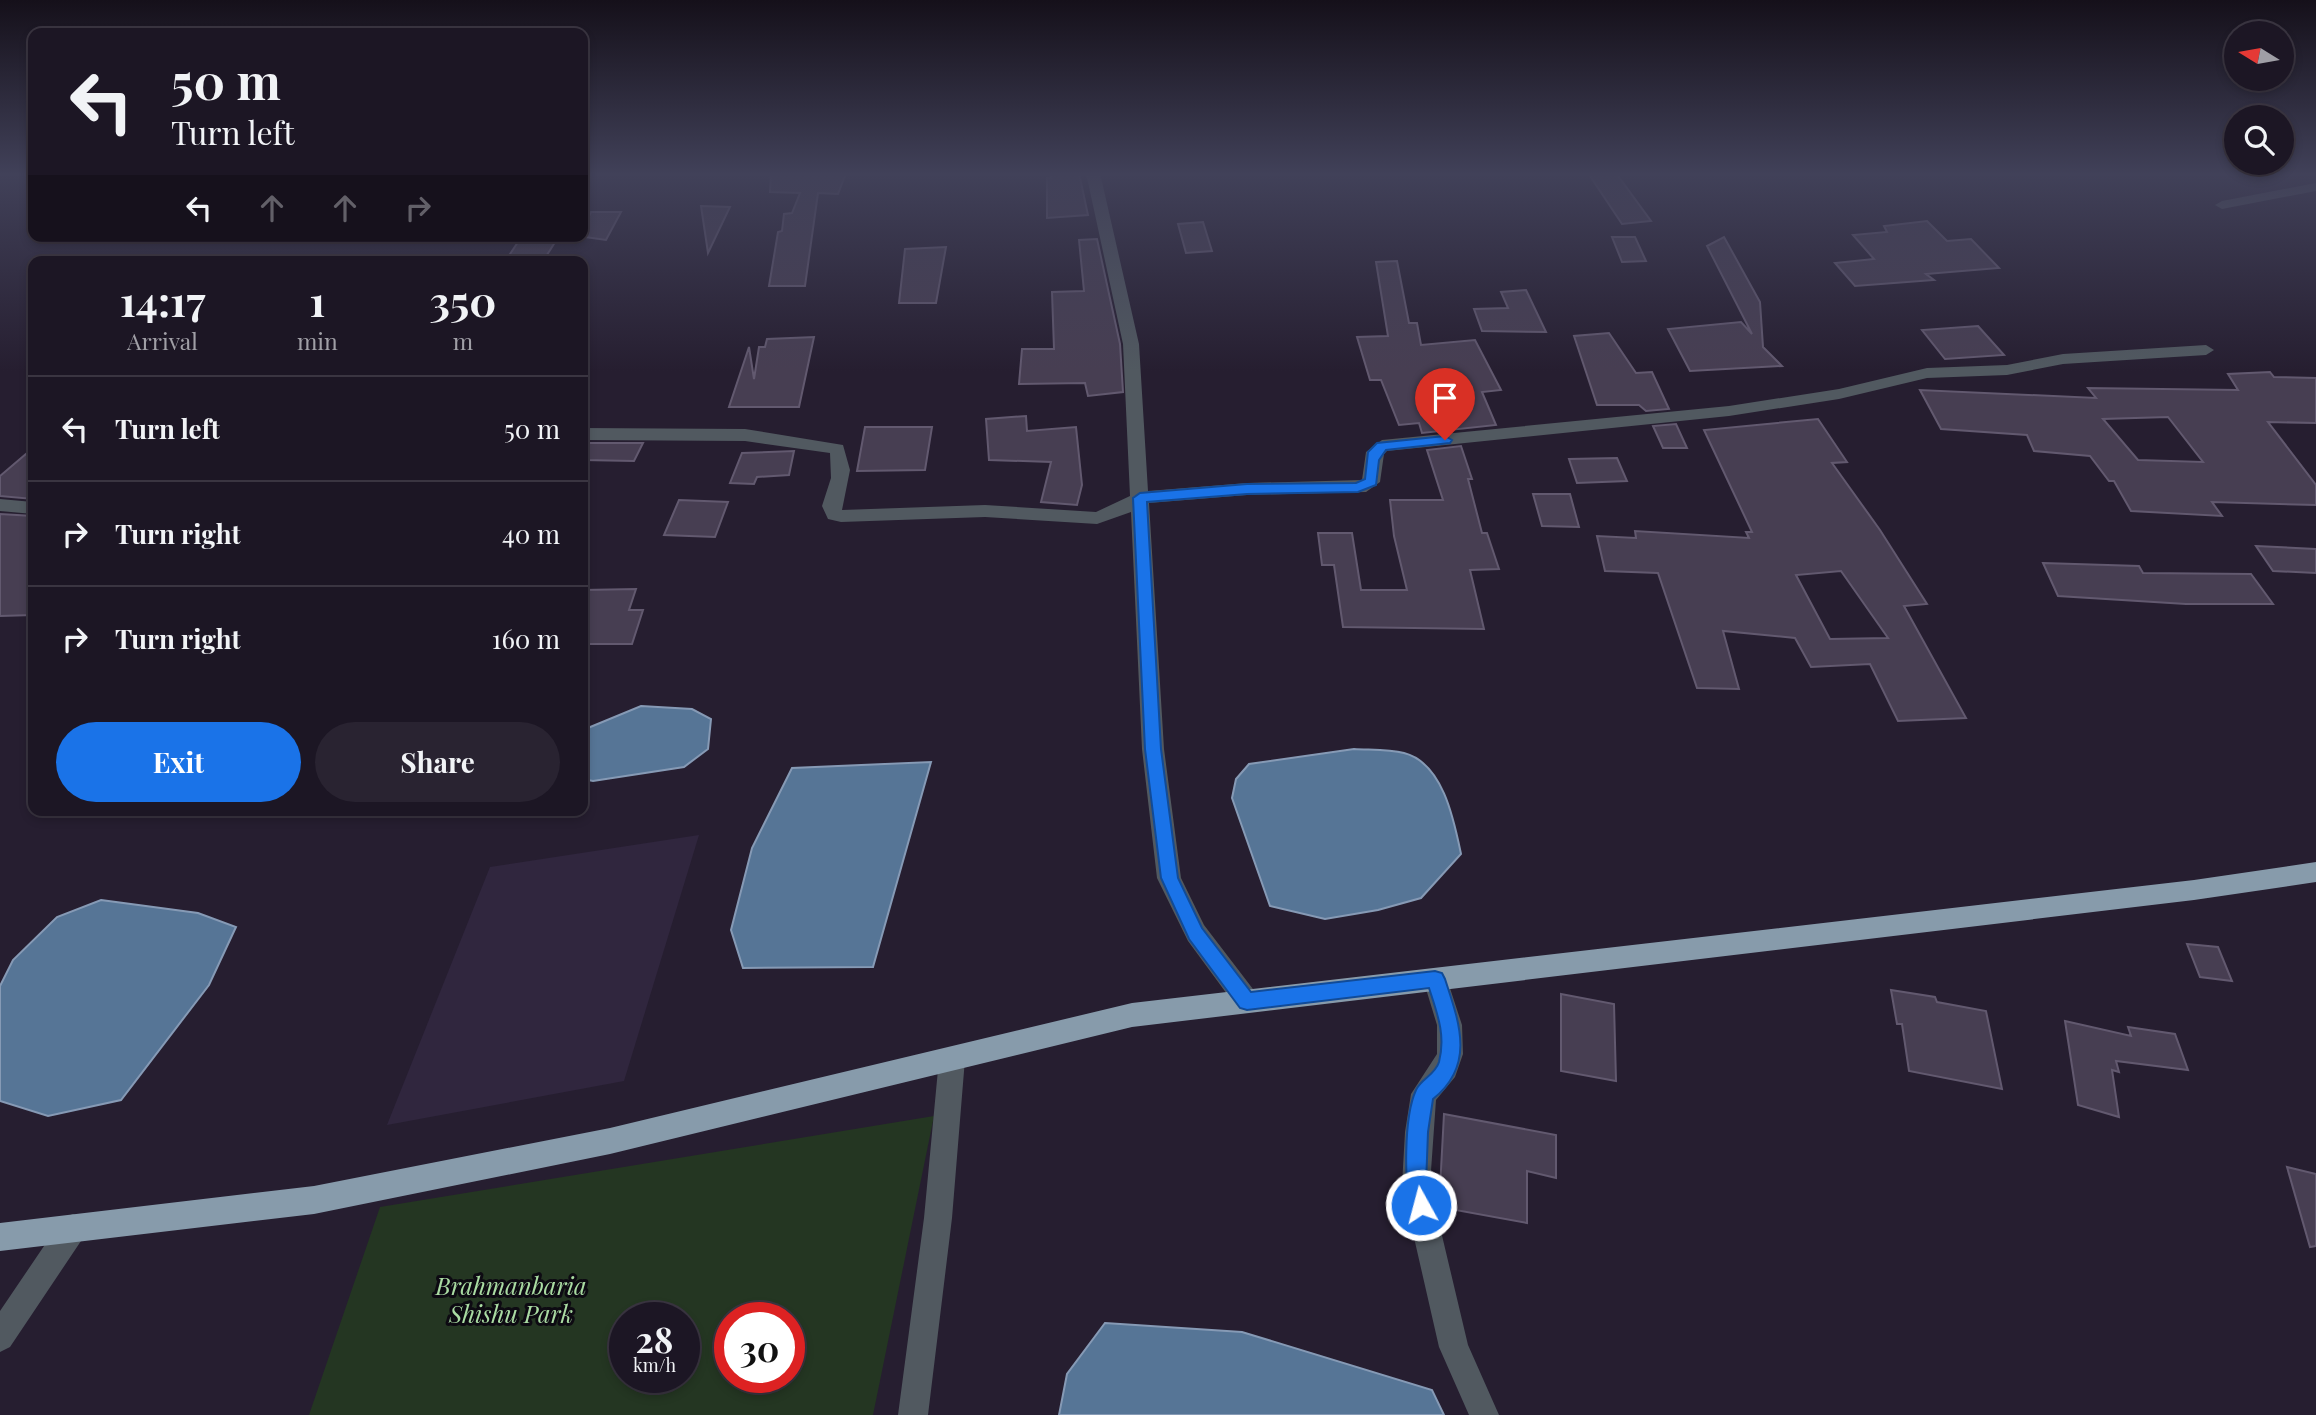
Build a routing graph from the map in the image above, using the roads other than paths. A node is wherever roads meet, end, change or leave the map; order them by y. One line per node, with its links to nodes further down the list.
1 (1109, 239): 4 (street)
2 (2206, 350): 4 (street)
3 (588, 434): 4 (street)
4 (1140, 498): 9 (street)
5 (0, 506): 6 (street)
6 (28, 508)
7 (2316, 872): 8 (highway)
8 (1435, 979): 9 (highway); 15 (street)
9 (1247, 1001): 10 (highway)
10 (952, 1059): 11 (highway); 14 (street)
11 (73, 1228): 12 (highway); 13 (street)
12 (0, 1237)
13 (0, 1337)
14 (913, 1415)
15 (1484, 1415)

